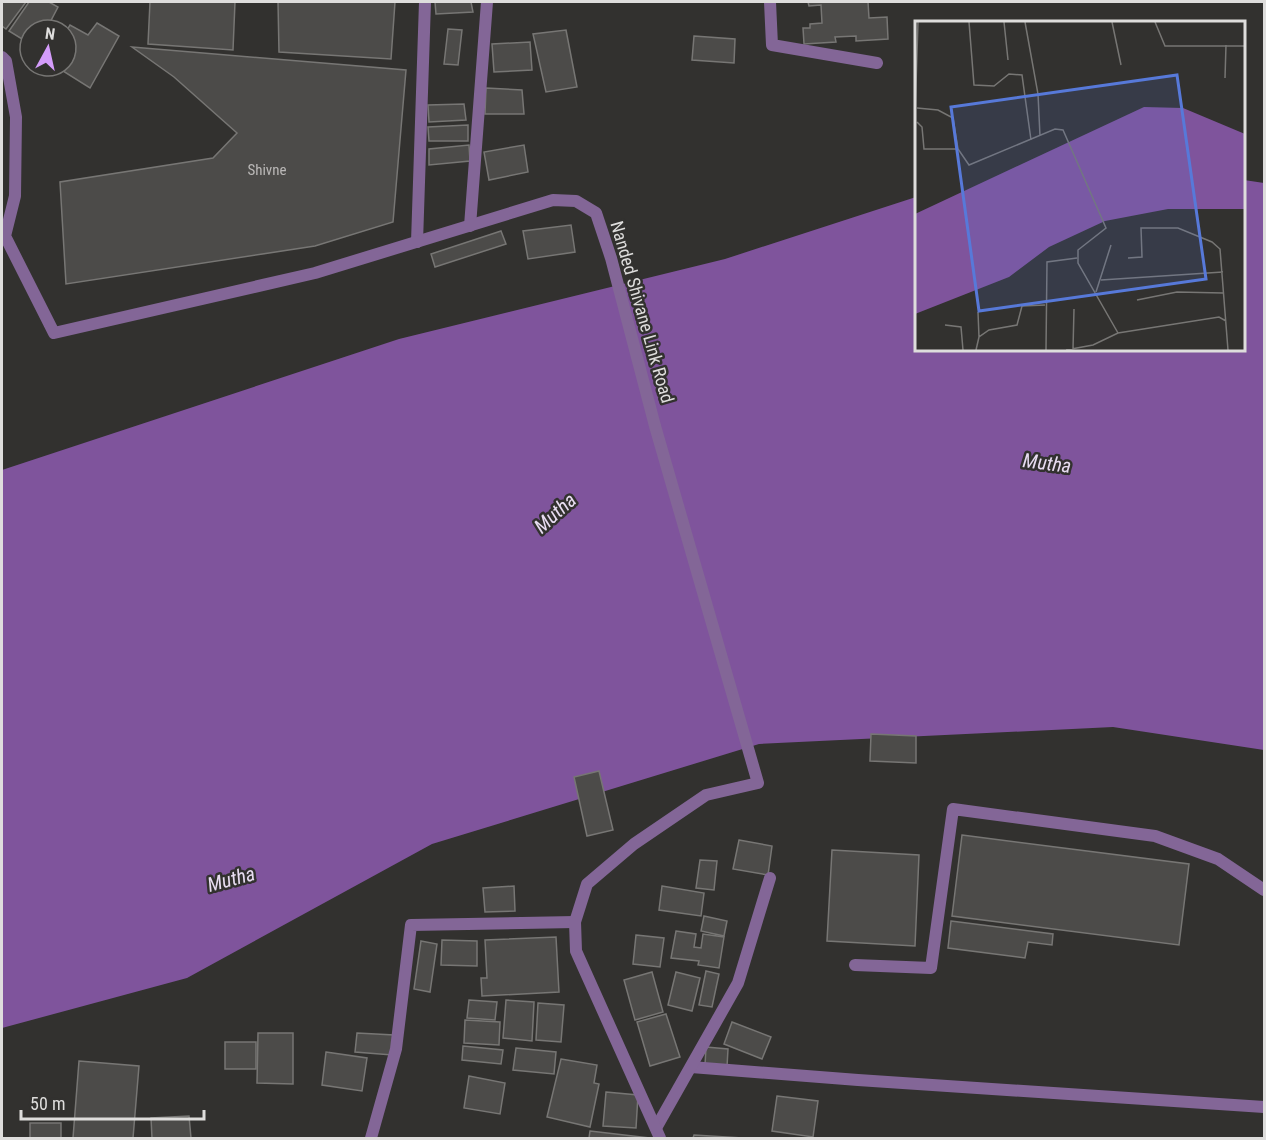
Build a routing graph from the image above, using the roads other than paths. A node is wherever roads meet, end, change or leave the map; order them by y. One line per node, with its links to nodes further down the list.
1 (426, 2): 8 (street)
2 (487, 2): 6 (street)
3 (770, 2): 5 (street)
4 (2, 57): 7 (street, Nanded Shivane Link Road)
5 (877, 63)
6 (470, 226): 8 (street, Nanded Shivane Link Road); 11 (street, Nanded Shivane Link Road)
7 (3, 236): 8 (street, Nanded Shivane Link Road)
8 (417, 242)
9 (770, 878): 13 (street)
10 (1264, 890): 12 (street)
11 (575, 922): 15 (street, Nanded Shivane Link Road); 16 (street)
12 (855, 965)
13 (691, 1067): 14 (street); 15 (street)
14 (1264, 1107)
15 (658, 1133)
16 (371, 1138)

